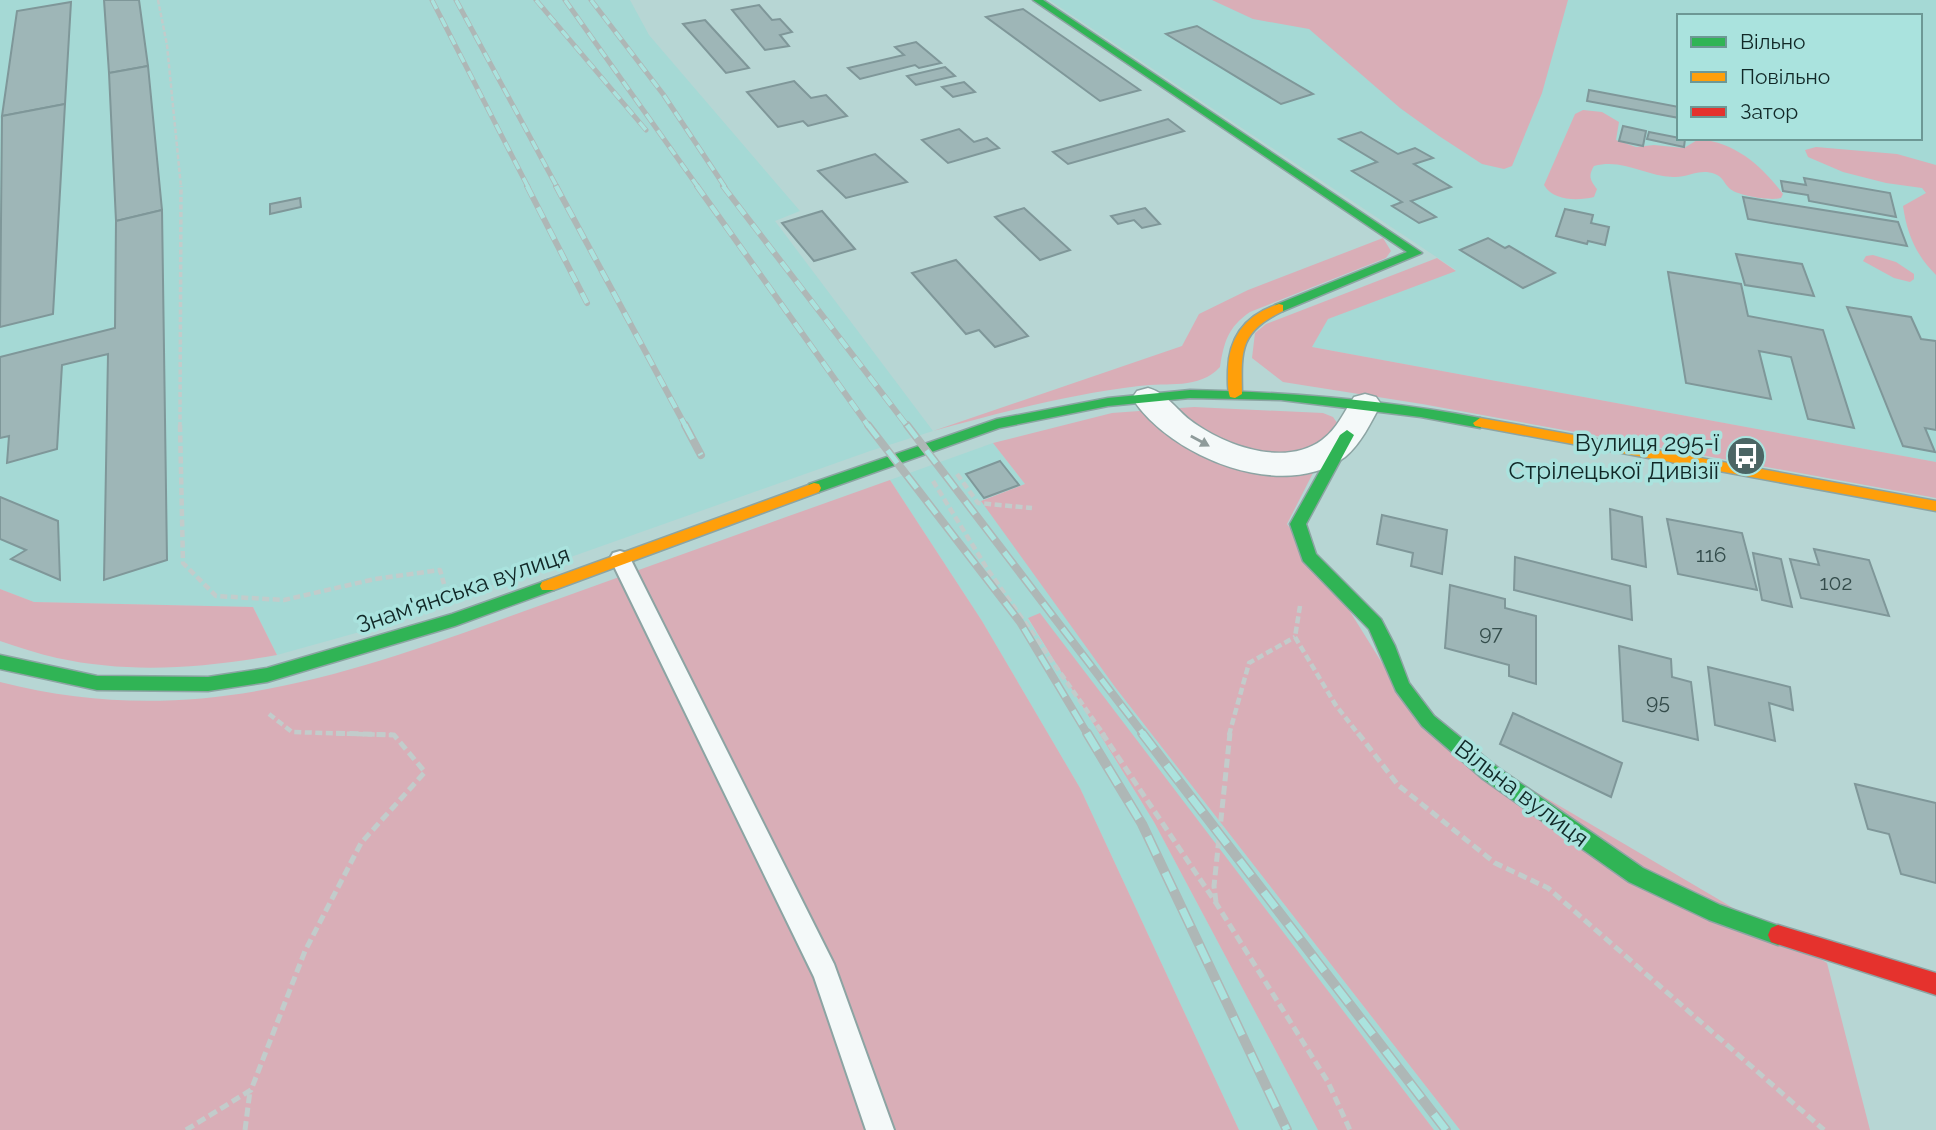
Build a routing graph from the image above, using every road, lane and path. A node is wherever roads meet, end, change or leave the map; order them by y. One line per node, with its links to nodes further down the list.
1 (158, 0): 13 (path)
2 (1037, 0): 3 (street)
3 (1235, 394): 4 (street, Знам'янська вулиця); 5 (street, Знам'янська вулиця)
4 (1148, 398): 6 (street, Вільна вулиця, one-way to 6); 12 (street, Знам'янська вулиця)
5 (1365, 404): 6 (street, Вільна вулиця); 9 (street, Знам'янська вулиця)
6 (1347, 435): 11 (street, Вільна вулиця)
7 (953, 469): 10 (path)
8 (930, 478): 17 (path)
9 (1936, 506)
10 (1032, 508)
11 (1309, 557): 14 (path); 18 (street, Вільна вулиця)
12 (620, 558): 13 (street, Знам'янська вулиця); 22 (lane)
13 (455, 620): 16 (street, Знам'янська вулиця)
14 (1295, 637): 17 (path); 24 (path)
15 (0, 662): 16 (street, Знам'янська вулиця)
16 (267, 675): 19 (path)
17 (1216, 903): 23 (path)
18 (1936, 984)
19 (250, 1090): 20 (path); 21 (path)
20 (186, 1130)
21 (245, 1130)
22 (880, 1130)
23 (1350, 1130)
24 (1824, 1130)

